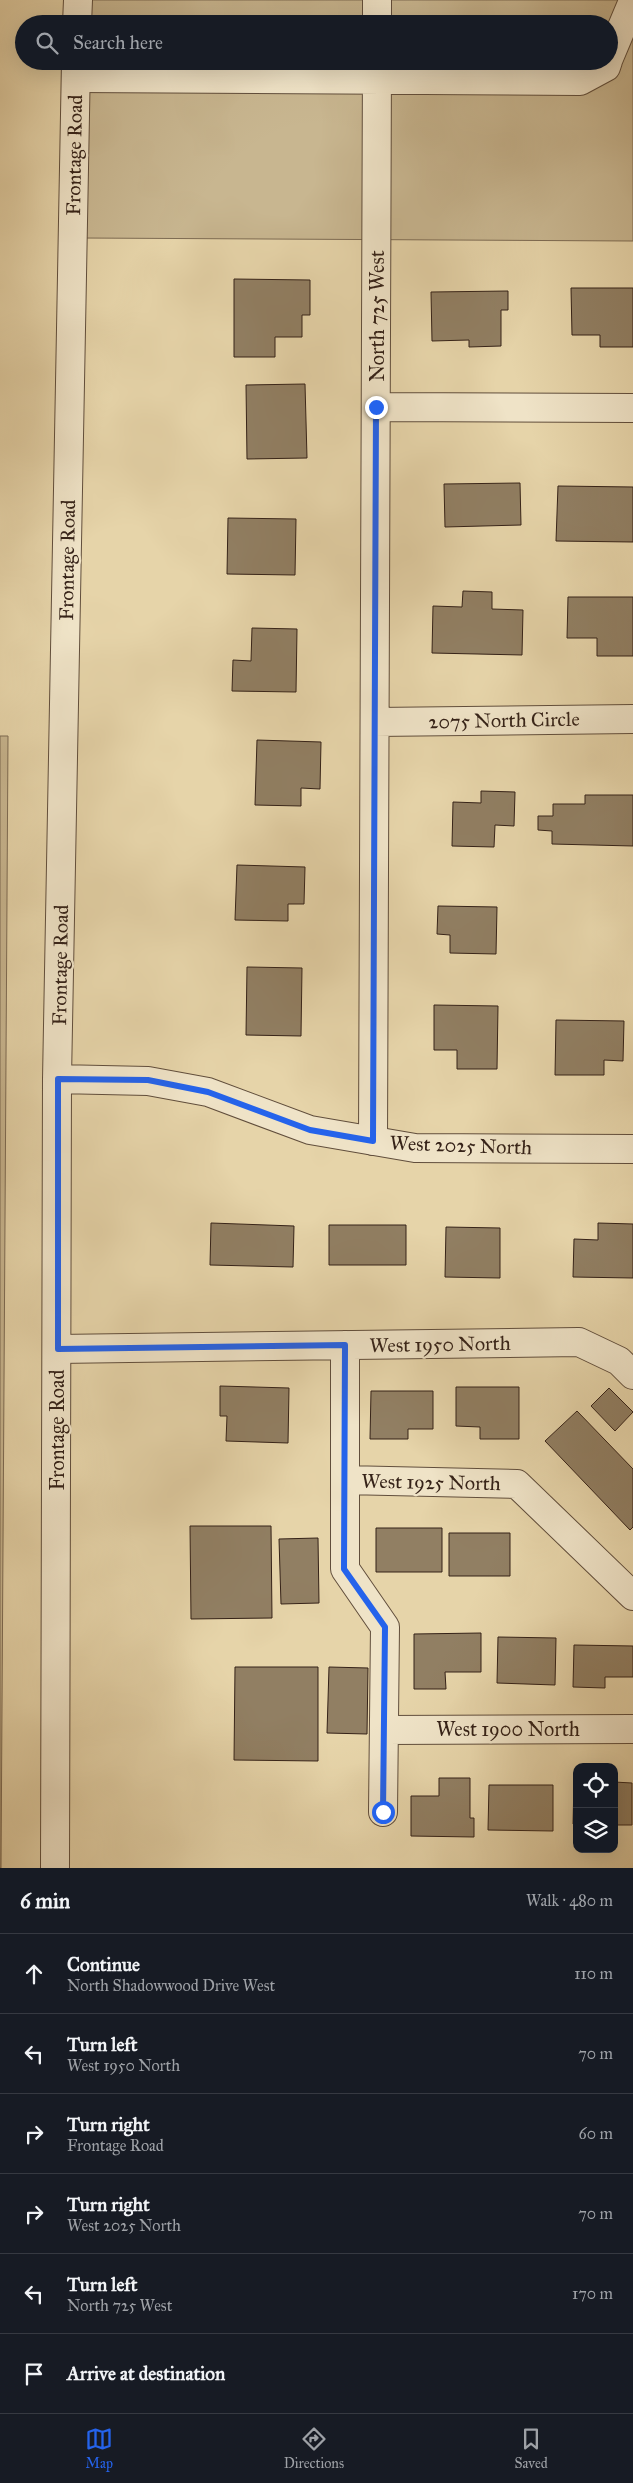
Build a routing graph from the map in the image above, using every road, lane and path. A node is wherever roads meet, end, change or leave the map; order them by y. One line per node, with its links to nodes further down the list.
1 (78, 0): 4 (street)
2 (377, 0): 5 (street)
3 (633, 1): 6 (street)
4 (77, 15)
5 (377, 15)
6 (618, 38)
7 (76, 70): 9 (street); 14 (street, Frontage Road)
8 (602, 70): 9 (street)
9 (378, 71): 10 (street, North 725 West)
10 (376, 407): 11 (street); 13 (street, North 725 West)
11 (633, 408)
12 (633, 719): 13 (street, 2075 North Circle)
13 (375, 722): 15 (street, North 725 West)
14 (58, 1079): 15 (street, West 2025 North); 18 (street, Frontage Road)
15 (373, 1141): 16 (street, West 2025 North)
16 (633, 1149)
17 (345, 1345): 18 (street, West 1950 North); 19 (street, West 1950 North); 20 (street)
18 (58, 1349): 25 (street, Frontage Road)
19 (633, 1375)
20 (344, 1480): 21 (street, West 1925 North); 23 (street)
21 (633, 1596)
22 (633, 1729): 23 (street, West 1900 North)
23 (384, 1730): 24 (street)
24 (383, 1812)
25 (55, 1868)

